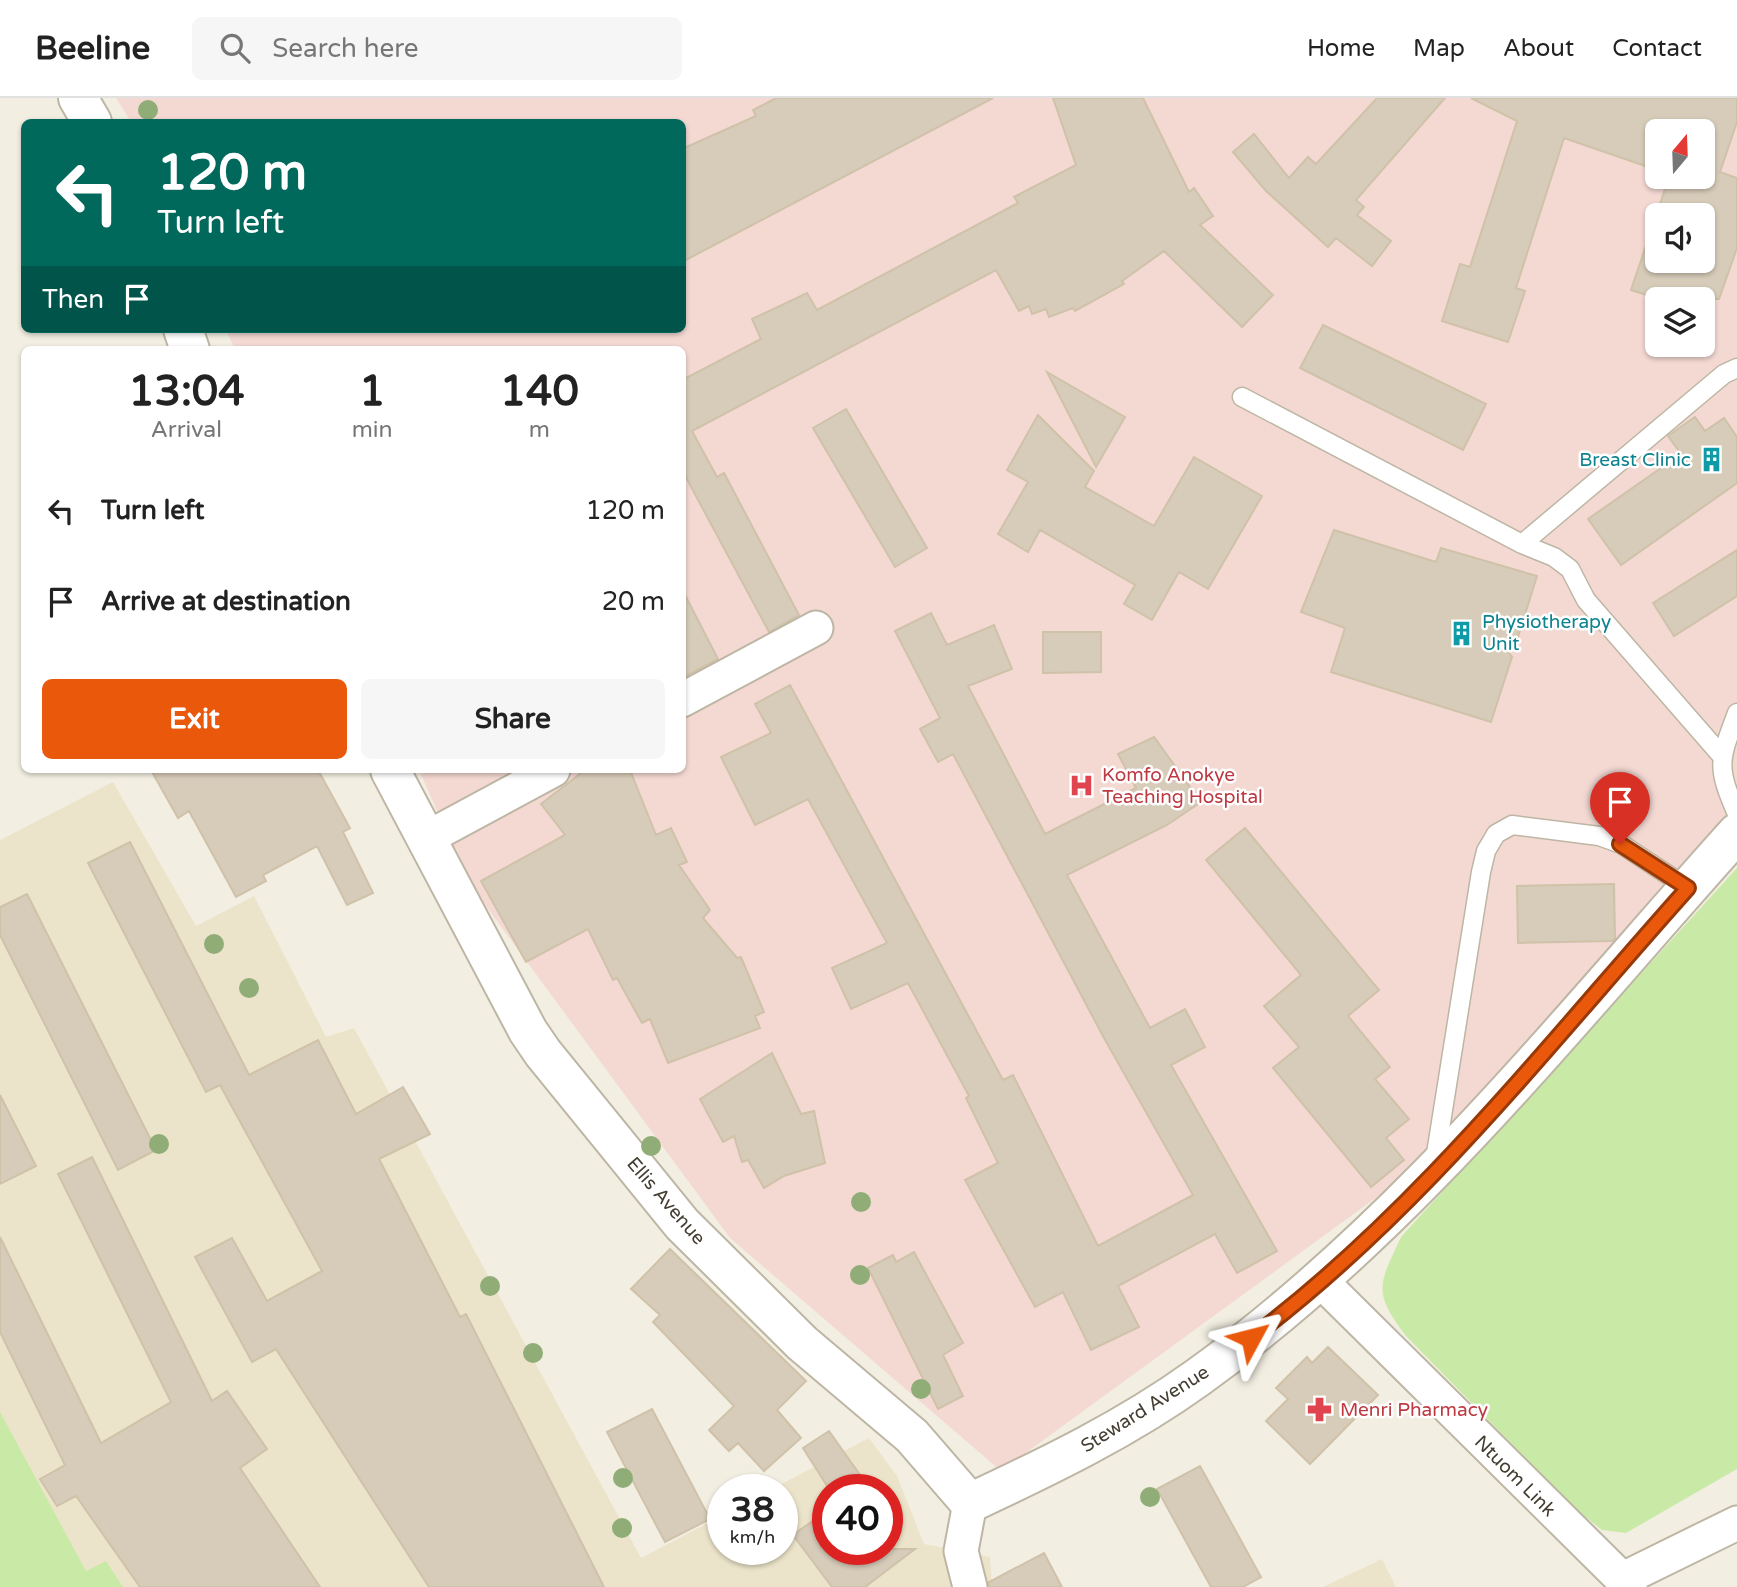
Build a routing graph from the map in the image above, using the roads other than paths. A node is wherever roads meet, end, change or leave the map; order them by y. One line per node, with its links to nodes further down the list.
1 (78, 98): 2 (street)
2 (90, 119)
3 (1737, 368): 5 (lane)
4 (1242, 397): 5 (lane)
5 (1522, 544): 9 (lane)
6 (816, 628): 7 (street)
7 (686, 698)
8 (1737, 713): 9 (lane)
9 (1721, 755): 12 (lane)
10 (392, 773): 14 (street, Ellis Avenue)
11 (547, 773): 14 (street)
12 (1737, 814)
13 (1737, 833): 15 (street, Steward Avenue)
14 (427, 838): 18 (street, Ellis Avenue)
15 (1688, 888): 16 (street, Steward Avenue); 16 (lane)
16 (1433, 1171): 17 (street, Steward Avenue)
17 (1321, 1282): 18 (street, Steward Avenue); 20 (street, Ntuom Link)
18 (970, 1503): 21 (street)
19 (1737, 1523): 20 (street)
20 (1626, 1583)
21 (970, 1587)

